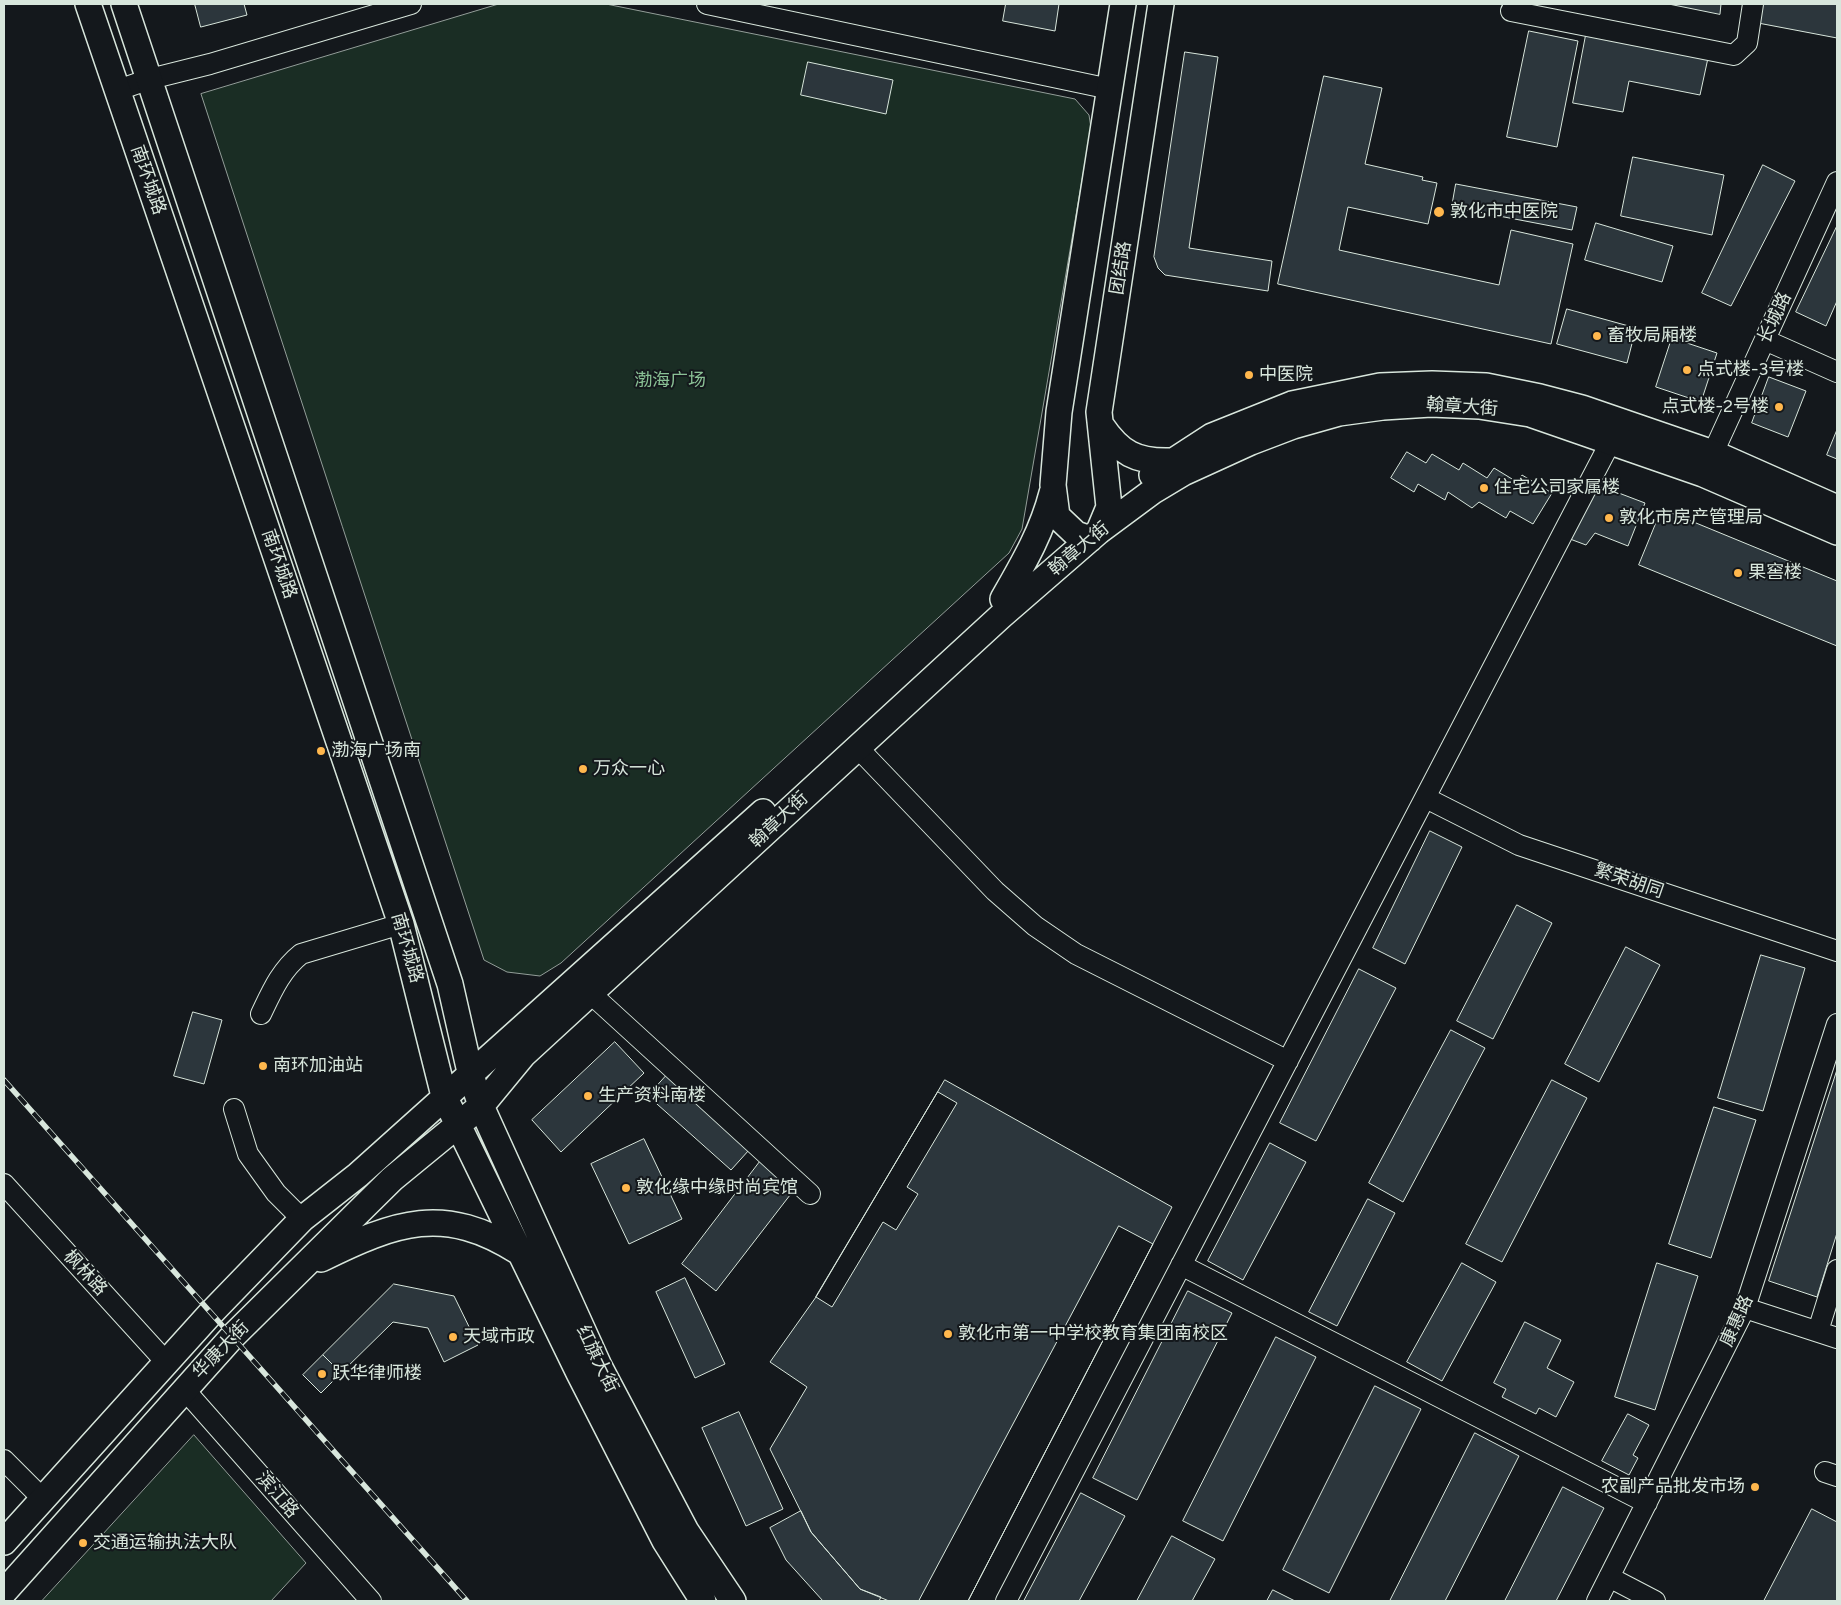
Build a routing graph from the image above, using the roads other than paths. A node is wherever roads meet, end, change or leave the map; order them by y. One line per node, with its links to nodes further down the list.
1 (88, 4): 11 (main road, 南环城路)
2 (124, 4): 9 (main road, 南环城路)
3 (411, 4): 9 (street)
4 (708, 4): 10 (street)
5 (1123, 4): 10 (main road)
6 (1161, 4): 15 (main road, 团结路)
7 (1753, 4): 8 (street)
8 (1510, 11)
9 (150, 79): 11 (street); 33 (main road, 南环城路)
10 (1110, 88): 19 (main road)
11 (118, 90): 27 (main road, 南环城路)
12 (1837, 182): 13 (street, 长城路)
13 (1765, 340): 14 (street); 17 (street, 长城路)
14 (1837, 372)
15 (1101, 425): 18 (main road); 20 (main road, 团结路)
16 (1610, 442): 22 (main road, 翰章大街); 23 (main road, 翰章大街); 26 (street)
17 (1712, 453): 18 (main road, 翰章大街); 21 (main road, 翰章大街)
18 (1170, 461): 20 (main road, 翰章大街)
19 (1053, 486): 23 (main road); 24 (main road)
20 (1108, 507): 23 (main road, 团结路)
21 (1837, 508)
22 (1837, 532)
23 (1088, 535): 24 (main road, 翰章大街); 25 (main road, 翰章大街)
24 (1003, 599): 33 (main road, 翰章大街)
25 (858, 748): 29 (main road, 翰章大街); 32 (street)
26 (1426, 798): 28 (street, 繁荣胡同); 32 (street)
27 (402, 924): 30 (street); 34 (main road, 南环城路)
28 (1837, 951)
29 (590, 994): 35 (main road, 翰章大街); 39 (street)
30 (261, 1014)
31 (1837, 1024): 45 (street, 康惠路)
32 (1288, 1060): 42 (street)
33 (470, 1072): 34 (main road, 翰章大街); 35 (main road, 南环城路)
34 (444, 1096): 37 (main road, 南环城路); 40 (main road, 华康大街)
35 (481, 1106): 37 (main road, 翰章大街); 58 (main road, 红旗大街)
36 (234, 1109): 40 (street)
37 (458, 1127): 41 (main road, 红旗大街); 43 (main road, 华康大街)
38 (4, 1184): 48 (street, 枫林路)
39 (810, 1194)
40 (302, 1219): 48 (main road, 华康大街)
41 (519, 1252): 43 (main road); 57 (main road, 红旗大街)
42 (1181, 1265): 52 (street); 59 (street)
43 (303, 1268): 49 (main road, 华康大街)
44 (1837, 1270): 46 (street)
45 (1745, 1308): 46 (street); 52 (street, 康惠路)
46 (1818, 1332): 47 (street)
47 (1837, 1338)
48 (166, 1362): 51 (main road, 华康大街)
49 (184, 1389): 55 (main road, 华康大街); 56 (street, 滨江路)
50 (4, 1460): 51 (street)
51 (43, 1499): 53 (main road, 华康大街)
52 (1647, 1503): 54 (street, 康惠路)
53 (4, 1542)
54 (1609, 1576): 60 (street, 康惠路); 61 (street)
55 (4, 1592)
56 (371, 1601)
57 (704, 1601)
58 (733, 1601)
59 (1006, 1601)
60 (1596, 1601)
61 (1655, 1601)

